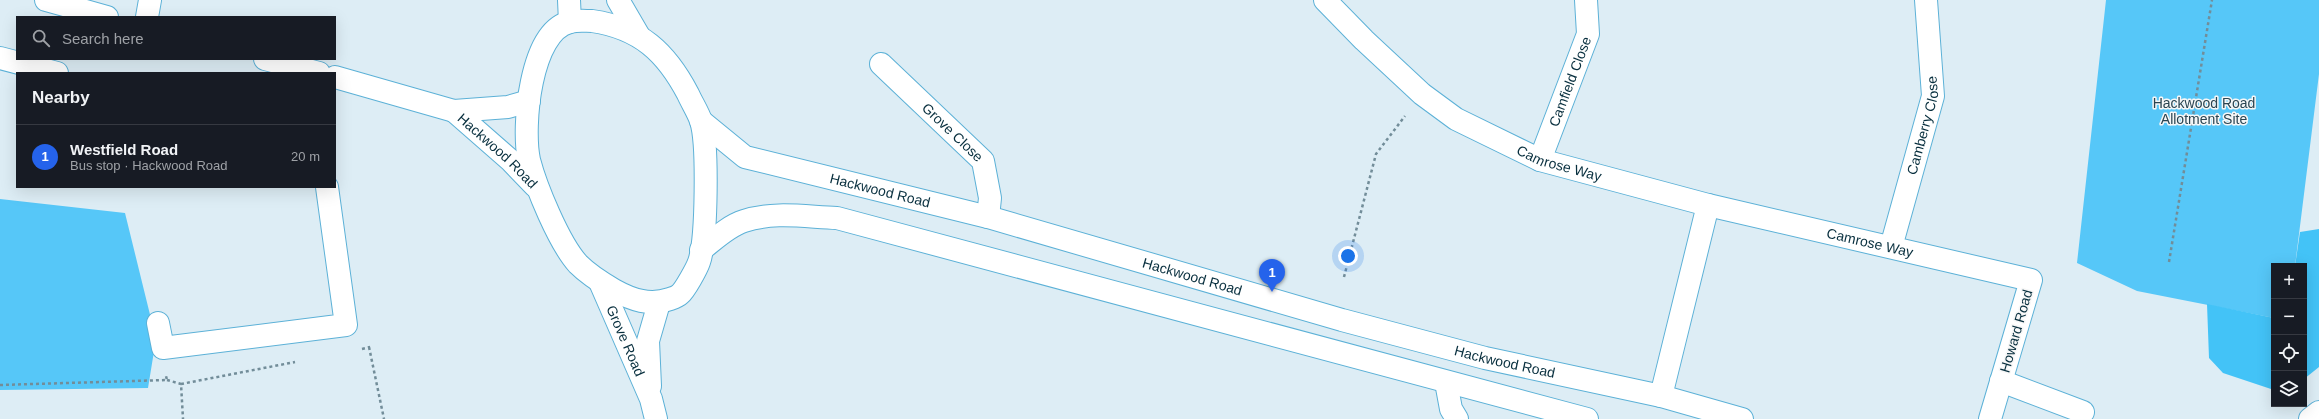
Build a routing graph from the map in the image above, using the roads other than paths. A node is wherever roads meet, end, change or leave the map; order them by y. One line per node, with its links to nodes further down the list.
1 (46, 0): 8 (main road)
2 (150, 0): 9 (main road)
3 (569, 0): 10 (main road)
4 (618, 0): 11 (main road)
5 (1325, 0): 21 (main road, Camrose Way)
6 (1586, 0): 21 (main road, Camfield Close)
7 (1926, 0): 26 (main road, Camberry Close)
8 (103, 16)
9 (147, 16)
10 (570, 22): 11 (main road); 18 (main road)
11 (639, 36): 20 (main road)
12 (0, 58): 15 (main road)
13 (269, 60): 16 (main road)
14 (881, 64): 25 (main road, Grove Close)
15 (53, 72)
16 (315, 72)
17 (336, 77): 19 (main road, Hackwood Road)
18 (529, 101): 19 (main road, Hackwood Road); 23 (main road)
19 (454, 111): 23 (main road, Hackwood Road)
20 (702, 121): 25 (main road, Hackwood Road); 27 (main road)
21 (1540, 160): 24 (main road, Camrose Way)
22 (327, 188): 31 (main road)
23 (540, 191): 29 (main road)
24 (1708, 205): 26 (main road, Camrose Way); 34 (main road)
25 (988, 217): 34 (main road, Hackwood Road)
26 (1891, 247): 28 (main road, Camrose Way)
27 (701, 250): 30 (main road); 33 (main road)
28 (2030, 280): 32 (main road, Howard Road)
29 (600, 282): 30 (main road); 35 (main road, Grove Road)
30 (659, 303): 35 (main road, Grove Road)
31 (158, 323)
32 (2002, 381): 36 (main road, Howard Road); 41 (main road, Howard Road)
33 (1446, 382): 38 (main road); 39 (main road)
34 (1660, 396): 40 (main road, Hackwood Road)
35 (653, 409)
36 (2083, 412)
37 (2319, 412): 42 (main road)
38 (1457, 419)
39 (1587, 419)
40 (1742, 419)
41 (1990, 419)
42 (2310, 419)

